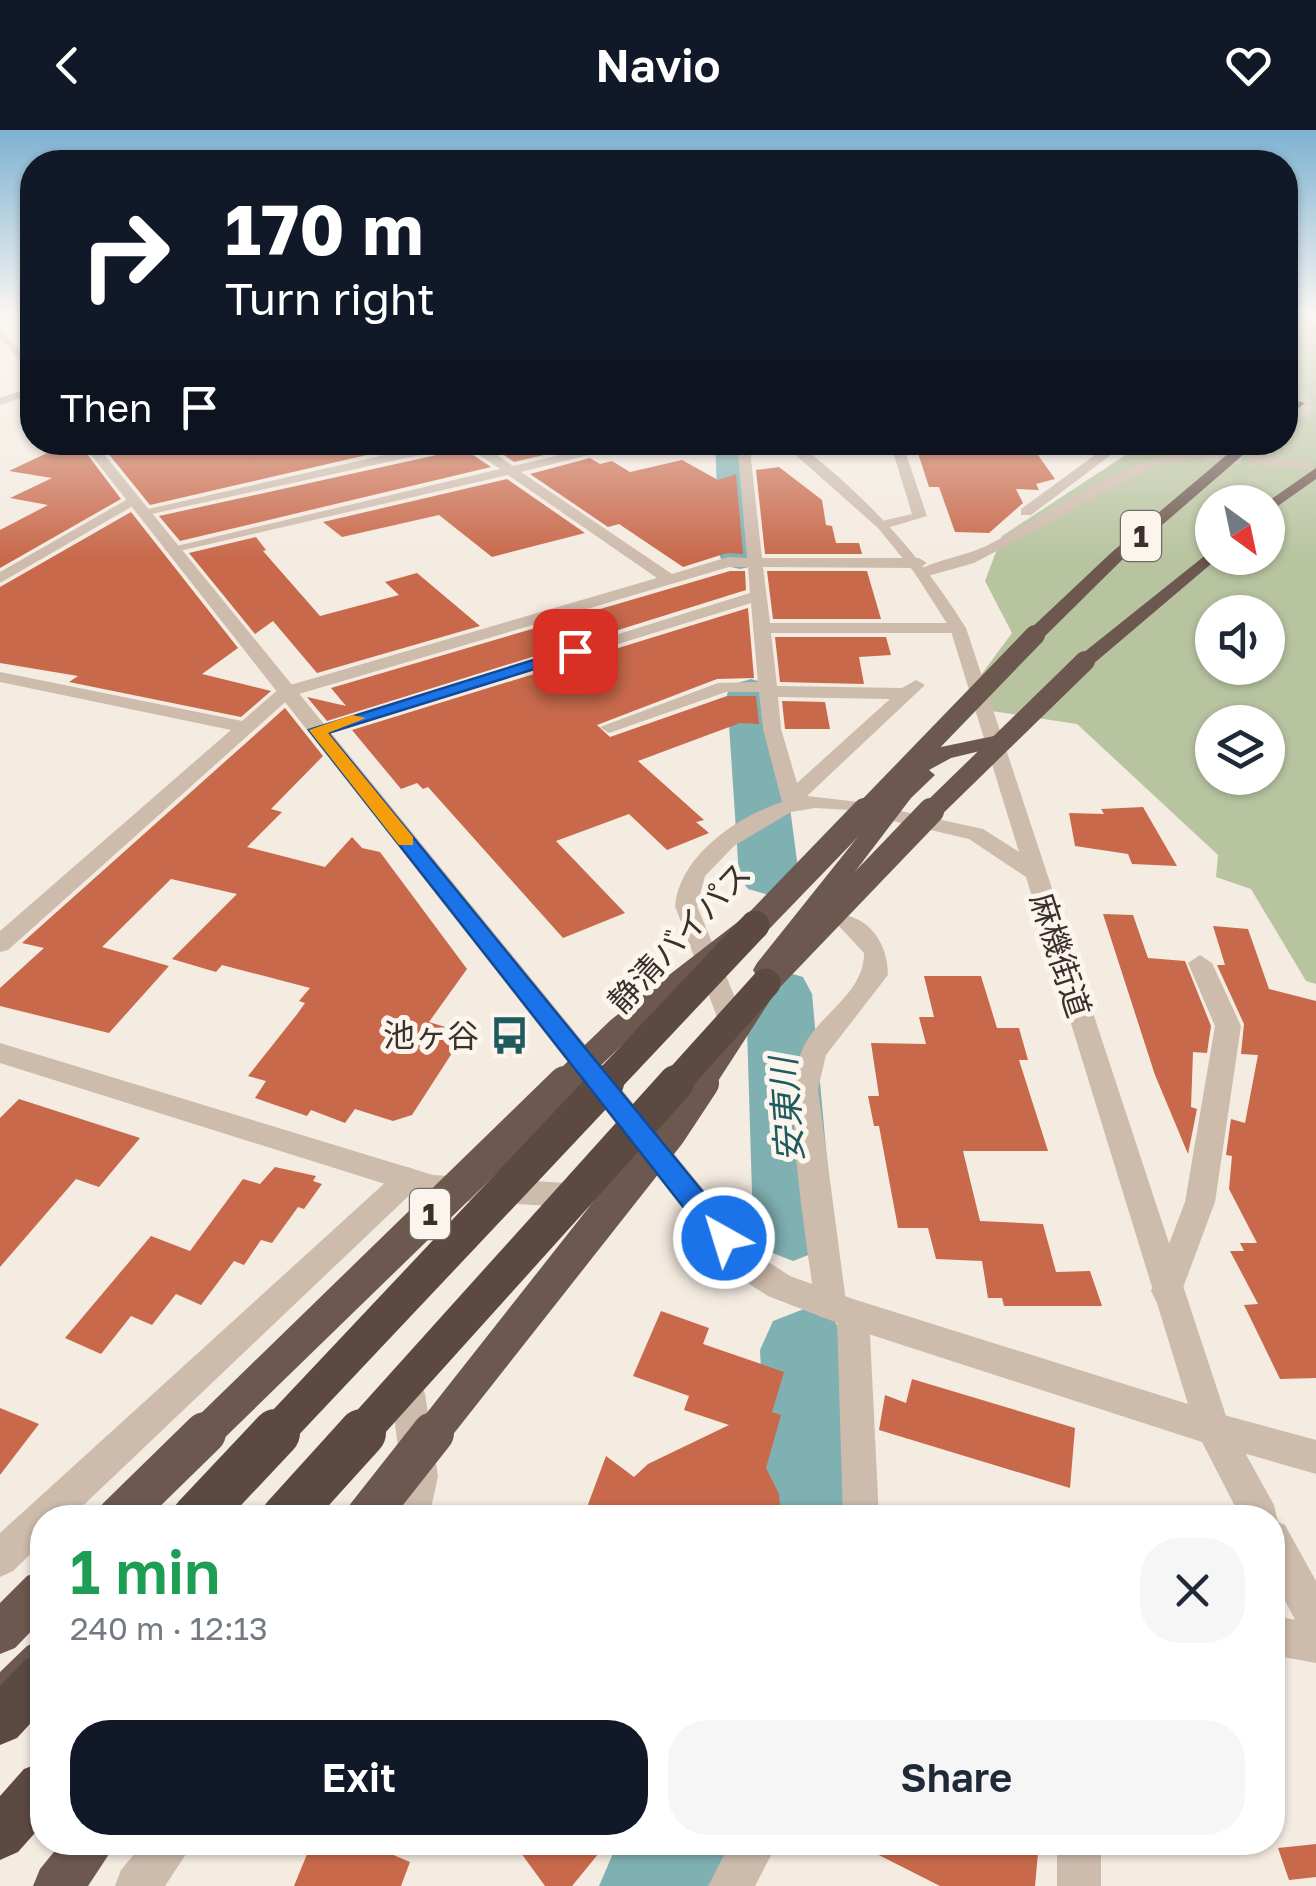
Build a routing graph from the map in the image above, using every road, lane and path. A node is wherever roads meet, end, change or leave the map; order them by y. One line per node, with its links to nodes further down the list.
1 (97, 455): 15 (street)
2 (395, 455): 15 (street)
3 (488, 455): 13 (street)
4 (579, 455): 13 (street)
5 (744, 455): 19 (street)
6 (804, 455): 16 (street, 麻機街道)
7 (900, 455): 16 (street)
8 (1104, 455): 18 (street)
9 (1170, 455): 18 (street)
10 (1247, 455): 38 (highway, 静清バイパス / 1, bridge)
11 (1265, 455): 12 (street)
12 (1311, 469): 14 (highway)
13 (511, 471): 17 (street); 23 (street)
14 (1285, 493)
15 (138, 506): 17 (street); 22 (street)
16 (887, 524): 20 (street, 麻機街道)
17 (171, 549): 29 (street)
18 (988, 550): 20 (street)
19 (755, 562): 20 (street); 23 (street); 24 (street)
20 (921, 567): 26 (street, 麻機街道)
21 (1195, 568): 42 (highway, 1, bridge)
22 (0, 578)
23 (669, 579): 29 (street)
24 (758, 595): 25 (street); 32 (street)
25 (762, 628): 26 (street); 28 (street)
26 (958, 628): 33 (street, 麻機街道)
27 (0, 676): 31 (street)
28 (768, 689): 30 (street); 34 (street); 34 (street)
29 (286, 692): 31 (street); 32 (street)
30 (610, 726)
31 (243, 727): 39 (street)
32 (318, 730): 45 (street)
33 (996, 748): 35 (highway, 1); 36 (street, 麻機街道)
34 (790, 803): 35 (street); 41 (street)
35 (874, 811): 36 (street); 41 (highway, 1); 43 (highway, 1)
36 (1034, 873): 50 (street, 麻機街道)
37 (849, 924): 51 (street)
38 (755, 925): 56 (highway, 1, bridge); 58 (highway, 静清バイパス / 1, bridge)
39 (0, 944)
40 (1200, 963): 50 (street)
41 (708, 966): 43 (street); 45 (highway, 1)
42 (766, 983): 59 (highway, 1, bridge); 61 (highway, 1, bridge)
43 (730, 1017): 46 (highway, 1)
44 (0, 1053): 47 (street)
45 (598, 1082): 46 (street); 48 (highway, 1)
46 (638, 1132): 49 (highway, 1); 51 (street)
47 (408, 1179): 48 (street); 55 (street)
48 (495, 1191): 49 (street); 57 (highway, 1)
49 (584, 1196): 52 (highway, 1)
50 (1167, 1291): 53 (street, 麻機街道)
51 (842, 1310): 53 (street); 63 (street)
52 (408, 1394): 60 (highway, 1); 62 (street)
53 (1213, 1428): 54 (street); 64 (street, 麻機街道)
54 (1316, 1458)
55 (57, 1505)
56 (131, 1505)
57 (194, 1505)
58 (208, 1505)
59 (297, 1505)
60 (308, 1505)
61 (376, 1505)
62 (414, 1505)
63 (859, 1505)
64 (1254, 1505)
65 (30, 1530): 66 (street)
66 (0, 1558)
67 (1285, 1562): 69 (street)
68 (30, 1603): 70 (highway)
69 (1316, 1619)
70 (0, 1632)
71 (1285, 1637): 72 (street)
72 (1316, 1643)
73 (30, 1673): 75 (highway)
74 (30, 1690): 76 (highway)
75 (0, 1704)
76 (0, 1721)
77 (30, 1800): 79 (highway)
78 (30, 1813): 80 (highway)
79 (0, 1834)
80 (0, 1847)
81 (82, 1855): 85 (highway)
82 (162, 1855): 86 (street)
83 (748, 1855): 87 (street)
84 (1079, 1855): 88 (street)
85 (57, 1886)
86 (137, 1886)
87 (730, 1886)
88 (1079, 1886)

